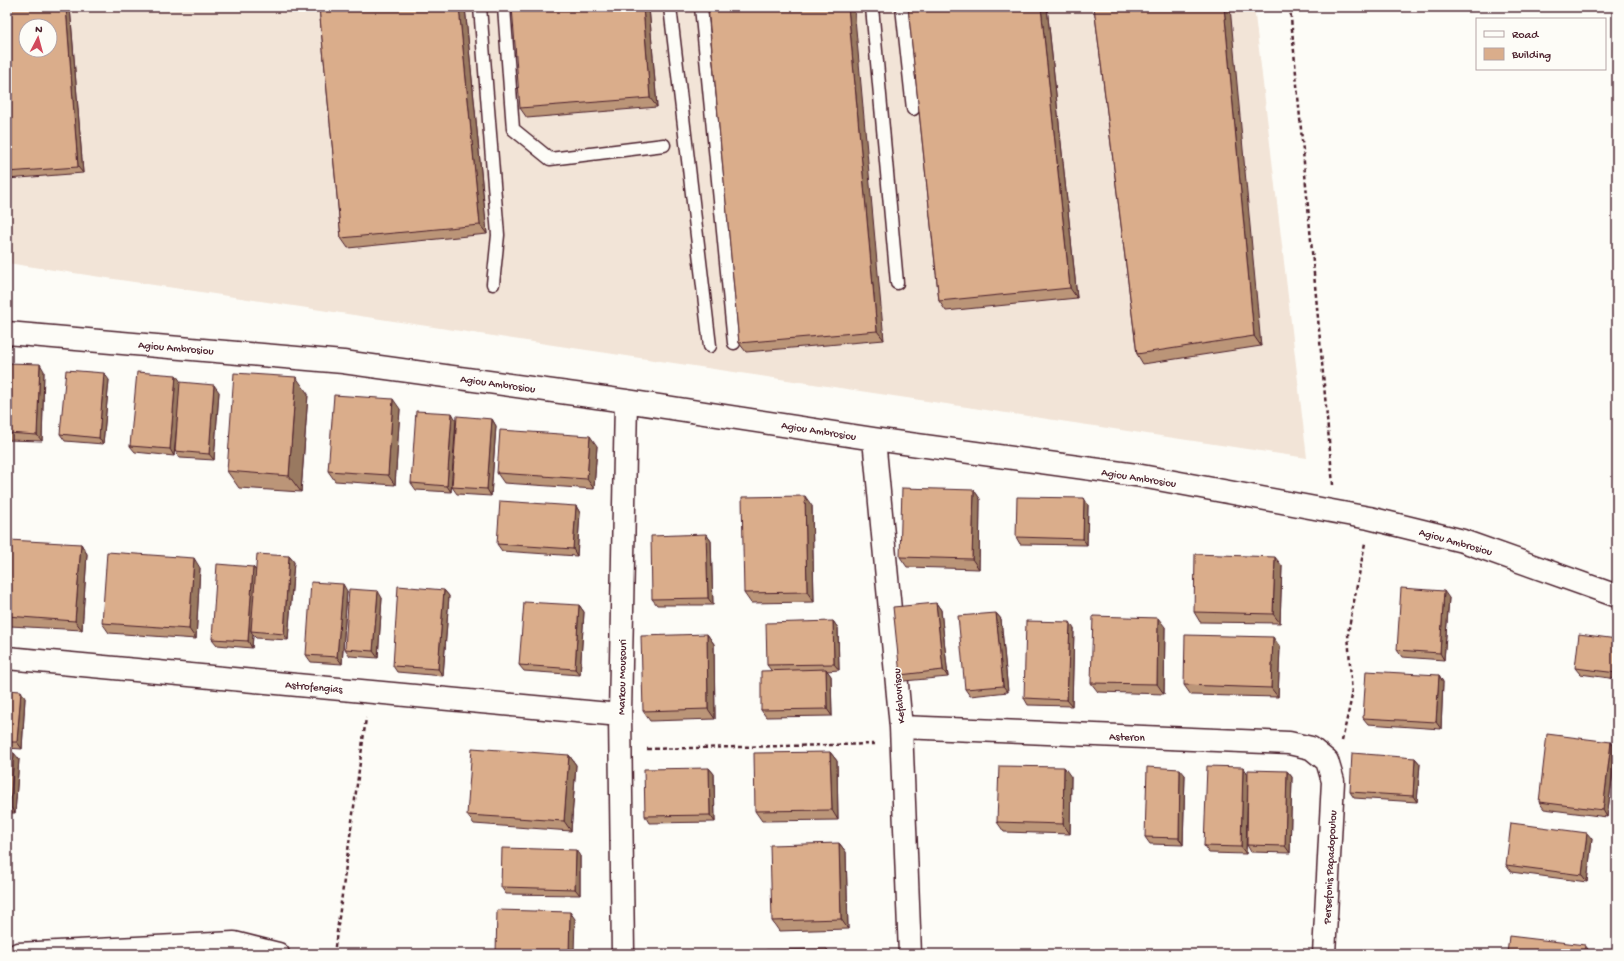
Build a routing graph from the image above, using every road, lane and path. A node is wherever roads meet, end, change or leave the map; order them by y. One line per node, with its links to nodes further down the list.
1 (480, 7): 11 (lane)
2 (504, 7): 9 (lane)
3 (670, 7): 14 (lane)
4 (701, 7): 13 (lane)
5 (872, 7): 10 (lane)
6 (902, 7): 8 (lane)
7 (1290, 7): 17 (path)
8 (913, 109)
9 (664, 145)
10 (897, 283)
11 (493, 284)
12 (7, 333): 15 (street, Agiou Ambrosiou)
13 (734, 343)
14 (710, 346)
15 (626, 401): 16 (street, Agiou Ambrosiou); 22 (street, Markou Mousouri)
16 (874, 439): 17 (street, Agiou Ambrosiou); 23 (street, Kefalovrisou)
17 (1335, 512): 18 (street, Agiou Ambrosiou)
18 (1369, 518): 19 (street, Agiou Ambrosiou); 24 (path)
19 (1617, 596)
20 (7, 658): 21 (street, Astrofengias)
21 (370, 691): 22 (street, Astrofengias); 29 (path)
22 (620, 715): 25 (street, Markou Mousouri)
23 (901, 735): 25 (path); 26 (street, Asteron); 31 (street, Kefalovrisou)
24 (1342, 742)
25 (620, 750): 30 (street, Markou Mousouri)
26 (1333, 781): 32 (street, Persefonis Papadopoulou)
27 (18, 954): 28 (street)
28 (278, 954)
29 (334, 954)
30 (623, 954)
31 (910, 954)
32 (1324, 954)

